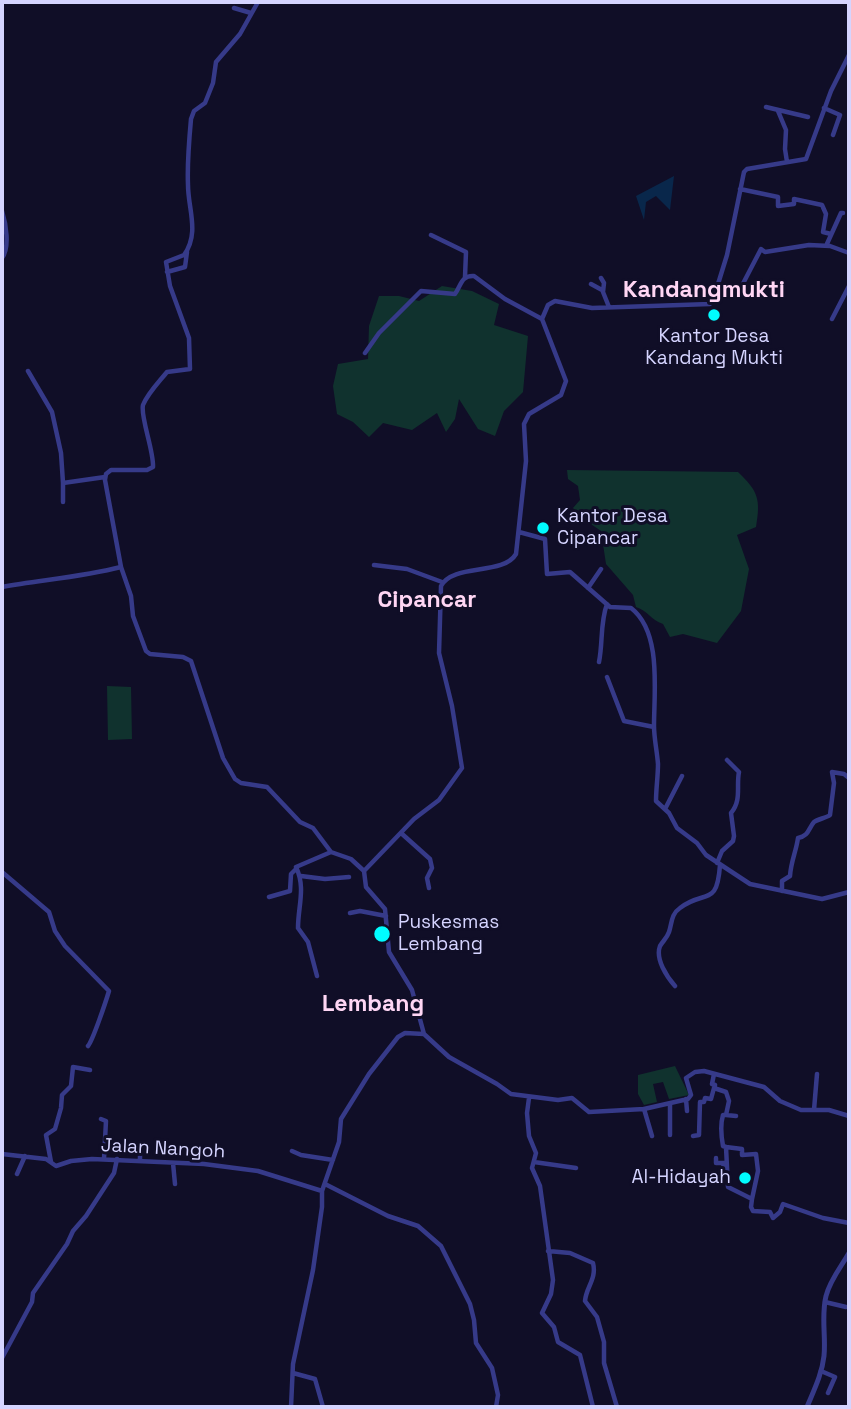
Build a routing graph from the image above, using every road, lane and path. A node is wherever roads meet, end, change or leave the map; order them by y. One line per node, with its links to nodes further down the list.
1 (258, 2): 3 (street)
2 (234, 8): 3 (street)
3 (251, 13): 17 (street)
4 (849, 55): 6 (street)
5 (766, 107): 7 (street)
6 (824, 108): 9 (street); 10 (street)
7 (778, 111): 8 (street); 10 (street)
8 (808, 117)
9 (833, 135)
10 (787, 162): 11 (street)
11 (740, 189): 14 (street); 26 (street)
12 (2, 211): 19 (street)
13 (843, 213): 14 (street)
14 (831, 234): 16 (street)
15 (431, 236): 21 (street)
16 (826, 246): 18 (street); 26 (street)
17 (187, 251): 20 (street); 20 (street)
18 (849, 253)
19 (2, 258)
20 (167, 272): 32 (street)
21 (465, 277): 28 (street); 30 (street)
22 (601, 278): 25 (street)
23 (591, 284): 25 (street)
24 (849, 286): 29 (street)
25 (602, 290): 27 (street)
26 (715, 297): 27 (street)
27 (609, 307): 28 (street)
28 (542, 319): 35 (street)
29 (832, 319)
30 (365, 353)
31 (28, 371): 33 (street)
32 (105, 477): 33 (street); 37 (street)
33 (63, 483): 34 (street)
34 (63, 502)
35 (519, 532): 39 (street); 41 (street)
36 (374, 565): 39 (street)
37 (121, 567): 40 (street); 51 (street)
38 (601, 569): 41 (street)
39 (442, 582): 50 (street)
40 (2, 587)
41 (588, 588): 42 (street)
42 (607, 604): 43 (street); 45 (street)
43 (598, 662)
44 (607, 677): 45 (street)
45 (654, 727): 49 (street)
46 (727, 760): 52 (street)
47 (682, 776): 49 (street)
48 (849, 778): 59 (street)
49 (665, 809): 52 (street)
50 (401, 833): 54 (street); 58 (street)
51 (331, 852): 53 (street); 54 (street)
52 (719, 864): 59 (street); 65 (street)
53 (296, 869): 56 (street); 61 (street)
54 (364, 871): 63 (street)
55 (2, 873): 67 (street)
56 (301, 876): 57 (street); 64 (street)
57 (349, 877)
58 (429, 888)
59 (782, 891): 60 (street)
60 (849, 892)
61 (269, 897)
62 (350, 913): 63 (street)
63 (386, 916): 66 (street)
64 (317, 976)
65 (675, 986)
66 (424, 1034): 72 (street); 94 (street)
67 (88, 1046)
68 (90, 1070): 96 (street)
69 (714, 1074): 71 (street); 73 (street); 76 (street)
70 (817, 1074): 76 (street)
71 (714, 1088): 78 (street); 84 (street)
72 (528, 1098): 75 (street); 95 (street)
73 (687, 1100): 74 (street); 77 (street)
74 (670, 1103): 75 (street); 82 (street)
75 (644, 1109): 83 (street)
76 (814, 1110): 79 (street)
77 (687, 1111)
78 (726, 1115): 80 (street); 85 (street)
79 (849, 1115)
80 (736, 1116)
81 (101, 1119): 91 (street)
82 (670, 1135)
83 (652, 1136)
84 (693, 1136)
85 (726, 1147): 98 (street); 105 (street)
86 (135, 1148): 93 (street)
87 (292, 1152): 94 (street)
88 (2, 1154): 89 (street, Jalan Nangoh)
89 (25, 1156): 96 (street, Jalan Nangoh); 100 (street)
90 (716, 1158): 98 (street)
91 (104, 1159): 92 (street, Jalan Nangoh); 96 (street, Jalan Nangoh)
92 (117, 1159): 93 (street, Jalan Nangoh); 111 (street)
93 (140, 1160): 97 (street, Jalan Nangoh)
94 (333, 1160): 103 (street)
95 (534, 1162): 99 (street); 107 (street)
96 (51, 1163)
97 (173, 1163): 102 (street); 104 (street, Jalan Nangoh)
98 (727, 1165): 101 (street); 105 (street)
99 (576, 1168)
100 (17, 1174)
101 (721, 1175)
102 (175, 1184)
103 (325, 1184): 104 (street); 117 (street)
104 (322, 1191): 113 (street)
105 (752, 1199): 106 (street)
106 (849, 1223)
107 (548, 1251): 118 (street); 119 (street)
108 (849, 1253): 109 (street)
109 (825, 1302): 110 (street); 112 (street)
110 (846, 1307)
111 (2, 1357)
112 (821, 1371): 114 (street); 120 (street)
113 (293, 1373): 115 (street); 116 (street)
114 (828, 1394)
115 (290, 1407)
116 (323, 1407)
117 (496, 1407)
118 (593, 1407)
119 (617, 1407)
120 (807, 1407)

